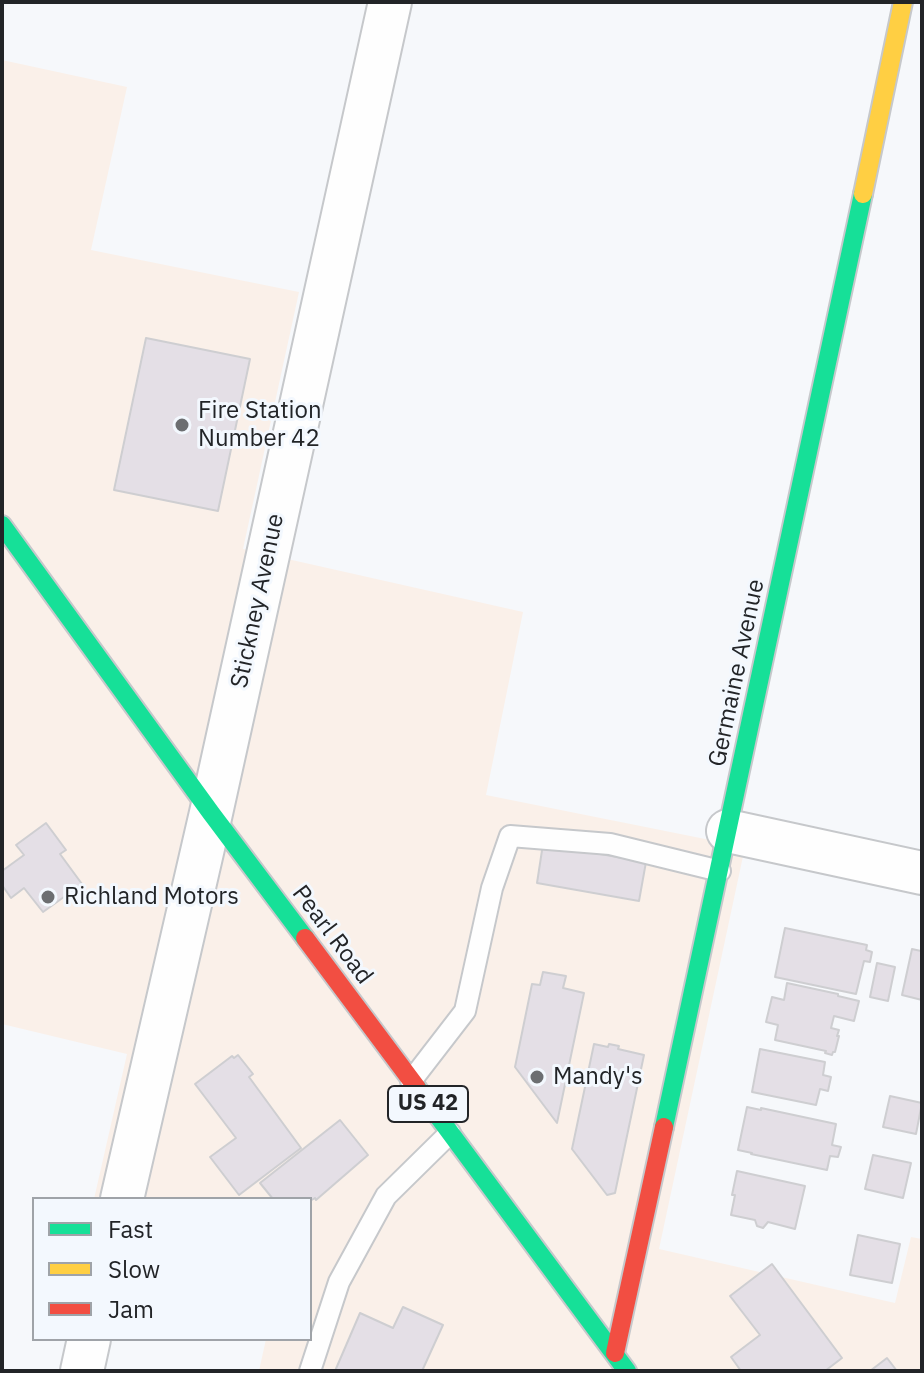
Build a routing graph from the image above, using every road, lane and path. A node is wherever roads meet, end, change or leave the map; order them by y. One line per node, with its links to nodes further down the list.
1 (390, 2): 4 (street, Stickney Avenue)
2 (903, 2): 5 (street, Germaine Avenue)
3 (2, 525): 4 (street, Pearl Road / US 42)
4 (211, 813): 7 (street, Pearl Road / US 42); 9 (street, Stickney Avenue)
5 (724, 851): 6 (street); 7 (lane); 11 (street, Germaine Avenue)
6 (922, 873)
7 (411, 1081): 8 (street, Pearl Road / US 42)
8 (450, 1133): 11 (street, Pearl Road / US 42); 13 (lane)
9 (122, 1197)
10 (89, 1341): 12 (street)
11 (615, 1353): 14 (street, Pearl Road / US 42)
12 (82, 1371)
13 (310, 1371)
14 (627, 1371)

